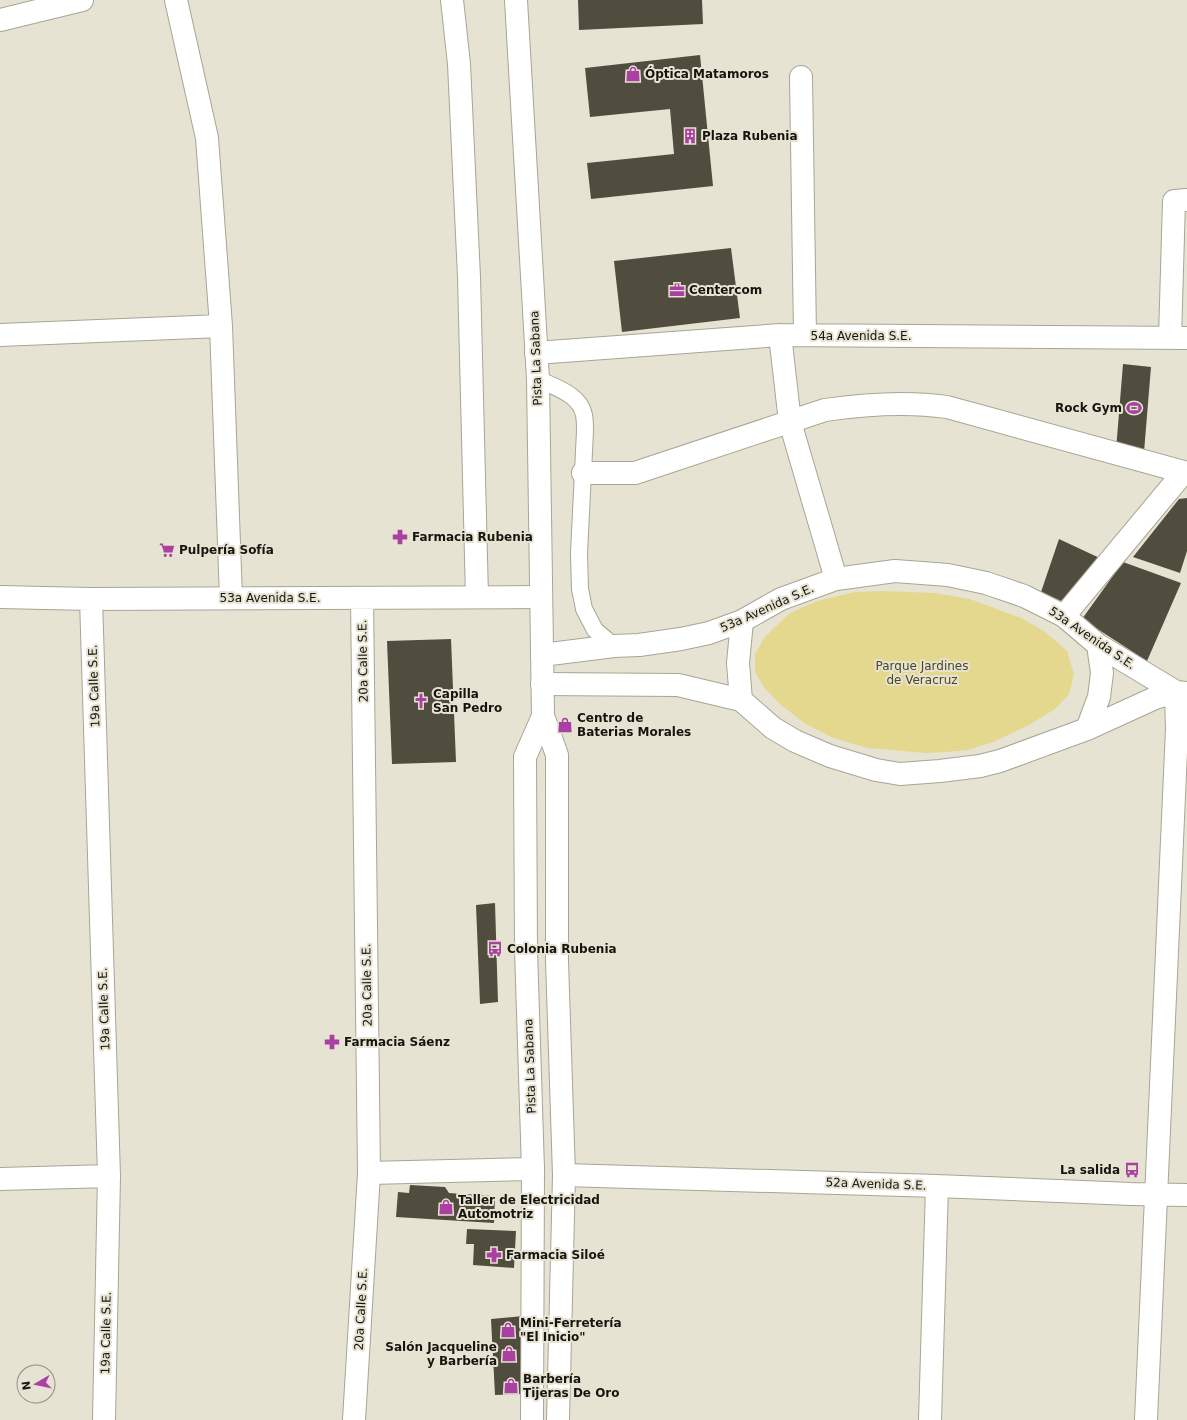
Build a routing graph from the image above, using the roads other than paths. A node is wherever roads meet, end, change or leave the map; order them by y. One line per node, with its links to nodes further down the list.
1 (82, 0): 5 (street)
2 (176, 0): 8 (street)
3 (452, 0): 20 (street)
4 (516, 0): 13 (street, Pista La Sabana)
5 (0, 20)
6 (801, 77): 11 (street)
7 (1187, 200): 12 (street)
8 (220, 326): 9 (street); 22 (street)
9 (0, 335)
10 (780, 335): 11 (street, 54a Avenida S.E.); 13 (street, 54a Avenida S.E.); 15 (street)
11 (805, 335): 12 (street, 54a Avenida S.E.)
12 (1179, 338)
13 (536, 354): 14 (street, Pista La Sabana)
14 (538, 379): 16 (lane); 21 (street, Pista La Sabana)
15 (790, 422): 16 (street); 17 (street); 18 (street)
16 (583, 473): 28 (lane)
17 (1185, 473): 25 (street)
18 (836, 579): 25 (street, 53a Avenida S.E.); 26 (street, 53a Avenida S.E.)
19 (0, 597): 24 (street, 53a Avenida S.E.)
20 (477, 597): 21 (street, 53a Avenida S.E.); 23 (street, 53a Avenida S.E.)
21 (541, 597): 29 (street, Pista La Sabana)
22 (231, 598): 23 (street, 53a Avenida S.E.); 24 (street, 53a Avenida S.E.)
23 (362, 598): 36 (street, 20a Calle S.E.)
24 (91, 599): 38 (street, 19a Calle S.E.)
25 (1064, 616): 27 (street, 53a Avenida S.E.)
26 (742, 621): 28 (street, 53a Avenida S.E.); 32 (street)
27 (1098, 645): 31 (street, 53a Avenida S.E.); 34 (street)
28 (614, 646): 29 (street, 53a Avenida S.E.)
29 (542, 655): 30 (street, Pista La Sabana)
30 (542, 684): 32 (street); 33 (street, Pista La Sabana)
31 (1181, 692): 34 (street); 41 (street)
32 (741, 700): 34 (street)
33 (543, 716): 35 (street, Pista La Sabana); 37 (street, Pista La Sabana)
34 (1087, 729)
35 (533, 1169): 36 (street); 45 (street, Pista La Sabana)
36 (369, 1173): 44 (street, 20a Calle S.E.)
37 (564, 1175): 40 (street, 52a Avenida S.E.); 46 (street, Pista La Sabana)
38 (109, 1176): 39 (street); 43 (street, 19a Calle S.E.)
39 (0, 1178)
40 (937, 1186): 41 (street, 52a Avenida S.E.); 47 (street)
41 (1156, 1194): 42 (street, 52a Avenida S.E.); 48 (street)
42 (1187, 1195)
43 (104, 1420)
44 (354, 1420)
45 (532, 1420)
46 (558, 1420)
47 (930, 1420)
48 (1146, 1420)

